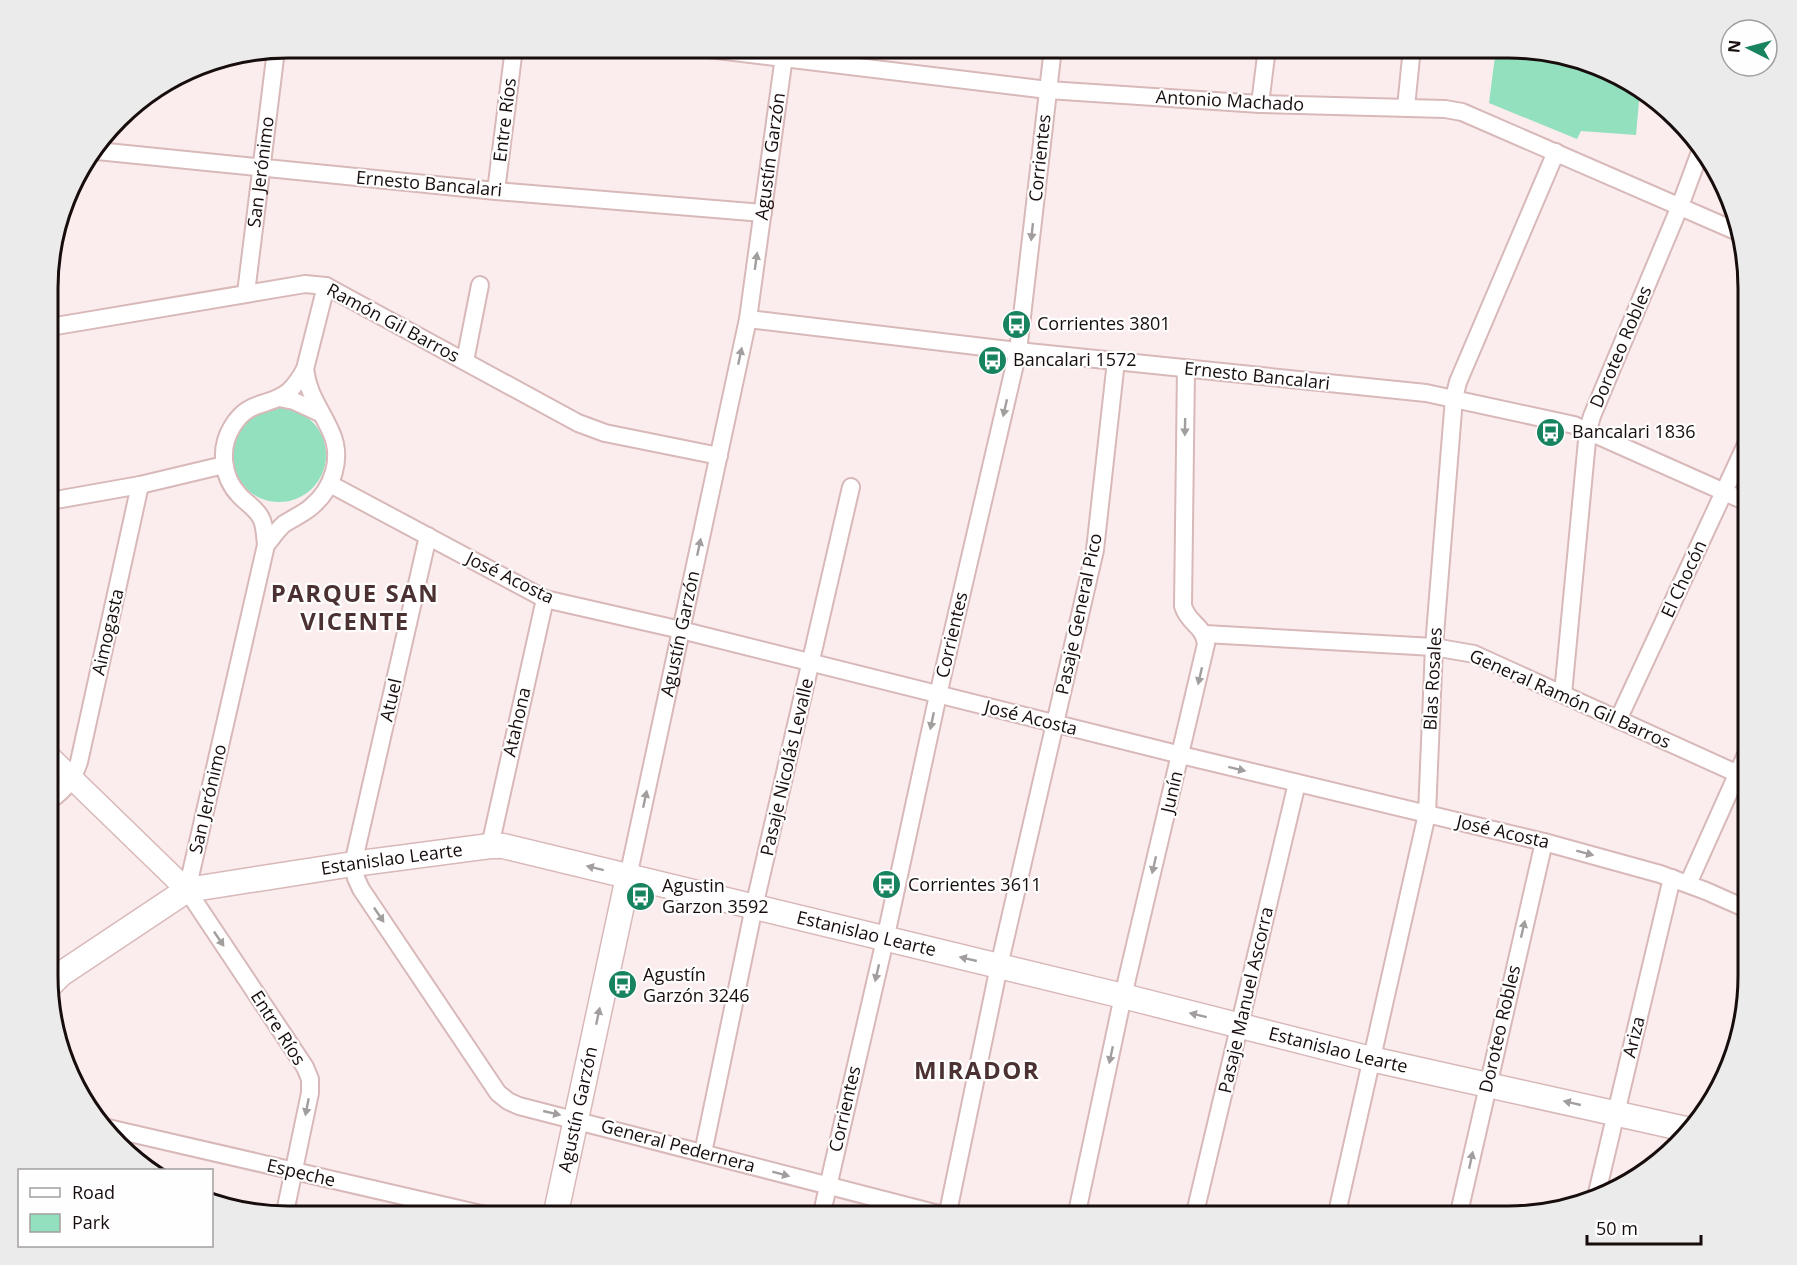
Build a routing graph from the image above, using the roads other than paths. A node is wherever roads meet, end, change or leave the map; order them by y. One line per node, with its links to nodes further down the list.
1 (513, 58): 15 (street, Entre Ríos)
2 (783, 58): 17 (street, Agustín Garzón)
3 (820, 58): 8 (street, Antonio Machado)
4 (1052, 58): 8 (street, Corrientes)
5 (1266, 58): 9 (street)
6 (1411, 58): 10 (street)
7 (275, 59): 14 (street, San Jerónimo)
8 (1048, 90): 9 (street, Antonio Machado); 24 (street, Corrientes, one-way to 24)
9 (1260, 104): 10 (street, Antonio Machado)
10 (1406, 107): 12 (street, Antonio Machado)
11 (103, 152): 14 (street, Ernesto Bancalari)
12 (1556, 152): 16 (street, Antonio Machado); 30 (street, Blas Rosales)
13 (1698, 158): 16 (street, Doroteo Robles)
14 (261, 168): 15 (street, Ernesto Bancalari); 21 (street, San Jerónimo)
15 (496, 191): 17 (street, Ernesto Bancalari)
16 (1680, 206): 18 (street, Antonio Machado); 32 (street, Doroteo Robles)
17 (763, 213): 22 (street, Agustín Garzón, one-way to 17)
18 (1731, 229)
19 (480, 285): 25 (street)
20 (326, 286): 21 (street, Ramón Gil Barros); 25 (street, Ramón Gil Barros); 27 (street)
21 (246, 293): 23 (street, Ramón Gil Barros)
22 (748, 319): 24 (street, Ernesto Bancalari); 33 (street, Agustín Garzón, one-way to 22)
23 (58, 326)
24 (1018, 351): 26 (street, Ernesto Bancalari); 52 (street, Corrientes, one-way to 52)
25 (465, 361): 33 (street, Ramón Gil Barros)
26 (1116, 361): 28 (street, Ernesto Bancalari); 54 (street, Pasaje General Pico)
27 (305, 369): 29 (street); 31 (street)
28 (1186, 369): 30 (street, Ernesto Bancalari); 48 (street, one-way to 48)
29 (279, 398): 31 (street); 35 (street)
30 (1454, 398): 32 (street, Ernesto Bancalari); 49 (street, Blas Rosales)
31 (320, 412): 36 (street)
32 (1588, 430): 39 (street, Ernesto Bancalari); 51 (street, Doroteo Robles)
33 (719, 456): 47 (street, Agustín Garzón, one-way to 33)
34 (1738, 463): 39 (street, El Chocón)
35 (224, 465): 37 (street); 42 (street)
36 (330, 484): 43 (street); 44 (street, José Acosta)
37 (140, 485): 41 (street); 58 (street, Aimogasta)
38 (851, 487): 50 (street, Pasaje Nicolás Levalle)
39 (1725, 492): 40 (street, Ernesto Bancalari); 53 (street, El Chocón)
40 (1738, 497)
41 (58, 500)
42 (246, 502): 43 (street); 45 (street)
43 (304, 512): 45 (street)
44 (428, 536): 46 (street, José Acosta); 65 (street, Atuel)
45 (266, 545): 68 (street, San Jerónimo)
46 (545, 599): 47 (street, José Acosta); 64 (street, Atahona)
47 (681, 630): 50 (street, José Acosta); 66 (street, Agustín Garzón, one-way to 47)
48 (1204, 634): 49 (street, General Ramón Gil Barros); 55 (street, Junín, one-way to 55)
49 (1434, 646): 51 (street, General Ramón Gil Barros); 62 (street, Blas Rosales)
50 (812, 663): 52 (street, José Acosta); 70 (street, Pasaje Nicolás Levalle)
51 (1563, 694): 53 (street, General Ramón Gil Barros)
52 (938, 695): 54 (street, José Acosta); 71 (street, Corrientes, one-way to 71)
53 (1618, 720): 57 (street, General Ramón Gil Barros)
54 (1055, 723): 55 (street, José Acosta); 72 (street, Pasaje General Pico)
55 (1181, 755): 59 (street, José Acosta, one-way to 59); 74 (street, Junín, one-way to 74)
56 (58, 765): 58 (street)
57 (1738, 774)
58 (73, 779): 61 (street); 68 (street)
59 (1297, 783): 62 (street, José Acosta); 75 (street, Pasaje Manuel Ascorra)
60 (1738, 784): 67 (street, Ariza)
61 (58, 795)
62 (1427, 814): 63 (street, José Acosta); 76 (street, Blas Rosales)
63 (1544, 842): 67 (street, José Acosta, one-way to 67); 77 (street, Doroteo Robles, one-way to 63)
64 (490, 846): 65 (main road, Estanislao Learte); 66 (main road, Estanislao Learte, one-way to 64)
65 (353, 864): 68 (main road, Estanislao Learte); 79 (street, General Pedernera, one-way to 79)
66 (628, 877): 70 (main road, Estanislao Learte); 79 (main road, Agustín Garzón, one-way to 66)
67 (1680, 881): 69 (street, José Acosta); 78 (street, Ariza)
68 (187, 890): 73 (main road); 83 (street, Entre Ríos, one-way to 83)
69 (1738, 905)
70 (754, 907): 71 (main road, Estanislao Learte); 82 (street, Pasaje Nicolás Levalle)
71 (885, 940): 72 (main road, Estanislao Learte, one-way to 71); 84 (street, Corrientes, one-way to 84)
72 (999, 966): 74 (main road, Estanislao Learte); 91 (street, Pasaje General Pico)
73 (58, 978)
74 (1123, 996): 75 (main road, Estanislao Learte, one-way to 74); 92 (street, Junín, one-way to 92)
75 (1240, 1025): 76 (main road, Estanislao Learte); 93 (street, Pasaje Manuel Ascorra)
76 (1371, 1059): 77 (main road, Estanislao Learte); 94 (street, Blas Rosales)
77 (1487, 1084): 78 (main road, Estanislao Learte, one-way to 77); 95 (street, Doroteo Robles, one-way to 77)
78 (1615, 1113): 80 (main road, Estanislao Learte); 85 (street, Ariza)
79 (576, 1119): 82 (street, General Pedernera); 88 (main road, Agustín Garzón)
80 (1682, 1128)
81 (117, 1130): 83 (street, Espeche)
82 (703, 1153): 84 (street, General Pedernera, one-way to 84)
83 (294, 1171): 86 (street, Entre Ríos); 87 (street, Espeche)
84 (827, 1186): 89 (street, Corrientes); 90 (street, General Pedernera)
85 (1598, 1189)
86 (286, 1206)
87 (446, 1206)
88 (557, 1206)
89 (823, 1206)
90 (905, 1206)
91 (950, 1206)
92 (1078, 1206)
93 (1197, 1206)
94 (1338, 1206)
95 (1460, 1206)

